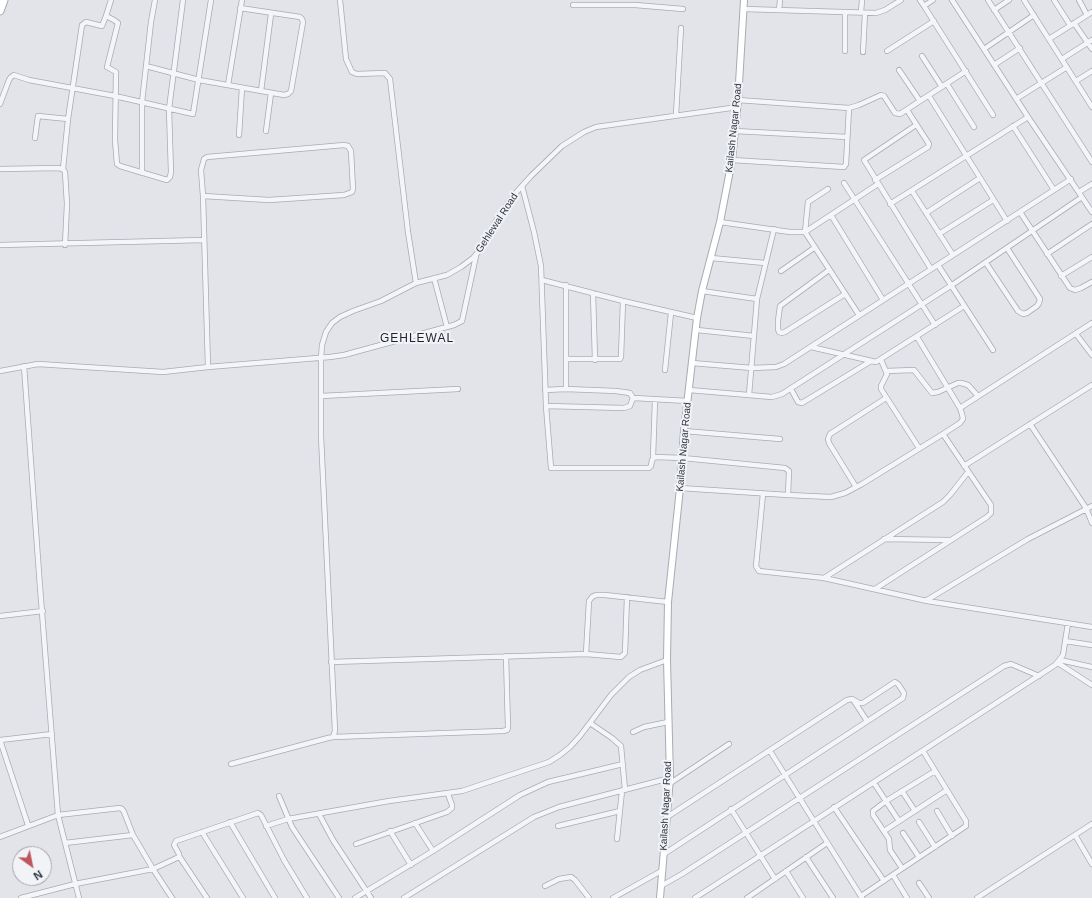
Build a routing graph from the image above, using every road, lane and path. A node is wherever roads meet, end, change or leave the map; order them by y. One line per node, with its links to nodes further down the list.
1 (4, 0): 28 (main road)
2 (111, 0): 35 (street)
3 (155, 0): 51 (street)
4 (183, 0): 56 (street)
5 (211, 0): 57 (street)
6 (242, 0): 23 (street)
7 (340, 0): 141 (street)
8 (744, 0): 24 (street, Kailash Nagar Road)
9 (780, 0): 26 (street)
10 (862, 0): 31 (street)
11 (901, 0): 31 (street)
12 (920, 0): 22 (street)
13 (933, 0): 22 (street)
14 (952, 0): 43 (street)
15 (988, 0): 27 (street)
16 (1009, 0): 27 (street)
17 (1024, 0): 33 (street)
18 (1054, 0): 37 (street)
19 (1079, 0): 34 (street)
20 (636, 2): 21 (street); 25 (street)
21 (573, 5)
22 (924, 6): 36 (street)
23 (240, 8): 32 (street); 61 (street)
24 (744, 8): 26 (street); 73 (street, Kailash Nagar Road)
25 (683, 9)
26 (779, 10): 29 (street)
27 (994, 10): 39 (street)
28 (0, 11)
29 (845, 12): 31 (street); 45 (street)
30 (1092, 12): 34 (street)
31 (863, 13): 47 (street)
32 (271, 14): 65 (street); 66 (street)
33 (1034, 15): 39 (street); 40 (street)
34 (1087, 15): 37 (street)
35 (106, 16): 63 (street); 67 (street)
36 (934, 21): 46 (street); 55 (street)
37 (1072, 24): 40 (street); 41 (street)
38 (681, 28): 78 (street)
39 (1009, 32): 42 (street); 43 (street)
40 (1049, 39): 49 (street)
41 (1090, 41): 44 (street); 49 (street)
42 (1020, 48): 50 (street); 59 (street)
43 (984, 49): 50 (street)
44 (1092, 49)
45 (845, 51)
46 (887, 51)
47 (863, 52)
48 (922, 56): 62 (street)
49 (1062, 59): 52 (street)
50 (994, 64): 69 (street)
51 (146, 66): 56 (street); 71 (street)
52 (1067, 67): 58 (street); 59 (street)
53 (899, 70): 70 (street)
54 (1092, 71): 58 (street)
55 (966, 72): 60 (street); 79 (street)
56 (173, 74): 57 (street); 76 (street)
57 (199, 80): 61 (street); 76 (street)
58 (1076, 81): 74 (street)
59 (1042, 83): 69 (street); 92 (street)
60 (947, 84): 62 (street); 83 (street)
61 (228, 85): 64 (street)
62 (942, 87): 68 (street)
63 (72, 88): 67 (street); 72 (street); 81 (street)
64 (242, 88): 65 (street); 87 (street)
65 (261, 91): 66 (street)
66 (271, 93): 86 (street)
67 (115, 96): 71 (street); 95 (street)
68 (928, 96): 70 (street); 90 (street)
69 (1016, 99): 80 (street)
70 (920, 101): 77 (street)
71 (142, 102): 76 (street); 95 (street)
72 (0, 104)
73 (738, 104): 75 (street, Gehlewal Road); 78 (street, Gehlewal Road); 85 (street, Kailash Nagar Road)
74 (1092, 107)
75 (849, 108): 77 (street); 88 (street)
76 (169, 109): 95 (street)
77 (907, 110): 82 (street)
78 (676, 115): 101 (street, Gehlewal Road)
79 (994, 115)
80 (1028, 117): 84 (street); 97 (street)
81 (68, 119): 89 (street); 94 (street)
82 (916, 125): 98 (street); 98 (street)
83 (974, 126)
84 (1013, 126): 90 (street); 103 (street)
85 (735, 131): 88 (street); 91 (street, Kailash Nagar Road)
86 (266, 132)
87 (239, 135)
88 (847, 137): 91 (street)
89 (35, 138)
90 (965, 156): 96 (street); 104 (street)
91 (732, 160): 115 (street, Kailash Nagar Road)
92 (1092, 162)
93 (0, 169): 94 (street)
94 (63, 169): 123 (street)
95 (142, 173)
96 (980, 178): 108 (street); 112 (street)
97 (1071, 179): 103 (street); 105 (street)
98 (877, 182): 107 (street); 109 (street)
99 (844, 183): 107 (street)
100 (1092, 184): 105 (street)
101 (522, 186): 126 (street, Gehlewal Road); 139 (street)
102 (828, 189): 119 (street)
103 (1054, 190): 110 (street)
104 (912, 191): 109 (street); 112 (street)
105 (1081, 194): 111 (street); 118 (street)
106 (203, 196): 106 (street); 121 (street)
107 (854, 200): 113 (street); 142 (street)
108 (993, 200): 114 (street); 120 (street)
109 (890, 204): 134 (street)
110 (1020, 212): 114 (street); 118 (street)
111 (1092, 212)
112 (926, 213): 120 (street)
113 (831, 215): 119 (street); 149 (street)
114 (1007, 221): 128 (street)
115 (720, 222): 117 (street); 130 (street, Kailash Nagar Road)
116 (1092, 224): 127 (street)
117 (774, 229): 119 (street); 132 (street)
118 (1032, 231): 125 (street); 127 (street)
119 (805, 232): 124 (street)
120 (939, 234): 128 (street)
121 (204, 240): 123 (street); 174 (street)
122 (0, 245): 123 (street)
123 (65, 245)
124 (814, 248): 135 (street); 136 (street)
125 (1008, 248): 131 (street); 131 (street)
126 (477, 254): 138 (street, Gehlewal Road); 158 (street)
127 (1047, 254): 137 (street)
128 (953, 255): 133 (street)
129 (1092, 257): 137 (street)
130 (711, 258): 132 (street); 145 (street, Kailash Nagar Road)
131 (986, 263): 144 (street)
132 (765, 264): 148 (street)
133 (938, 265): 134 (street); 144 (street)
134 (931, 269): 142 (street)
135 (829, 270): 147 (street); 147 (street)
136 (781, 271)
137 (1061, 276): 140 (street)
138 (434, 278): 141 (street, Gehlewal Road); 158 (street)
139 (542, 280): 143 (street); 184 (street)
140 (1092, 282)
141 (416, 283): 167 (street, Gehlewal Road)
142 (908, 284): 149 (street); 151 (street)
143 (566, 285): 146 (street); 168 (street)
144 (952, 285): 151 (street); 152 (street)
145 (702, 291): 148 (street); 155 (street, Kailash Nagar Road)
146 (593, 293): 150 (street); 169 (street)
147 (845, 294): 154 (street)
148 (757, 299): 161 (street)
149 (883, 300): 154 (street)
150 (623, 301): 153 (street); 169 (street)
151 (921, 304): 157 (street); 165 (street)
152 (964, 306): 157 (street); 164 (street)
153 (671, 312): 155 (street); 176 (street)
154 (859, 316): 163 (street)
155 (697, 318): 159 (street, Kailash Nagar Road)
156 (1092, 324): 160 (street)
157 (935, 325): 162 (street)
158 (446, 327): 167 (street)
159 (696, 330): 161 (street); 172 (street, Kailash Nagar Road)
160 (1076, 334): 166 (street); 188 (street)
161 (754, 336): 175 (street)
162 (917, 337): 170 (street); 180 (street)
163 (812, 347): 165 (street); 175 (street)
164 (993, 350)
165 (846, 354): 171 (street); 183 (street)
166 (1092, 355)
167 (321, 358): 174 (street); 187 (street, Gehlewal Road)
168 (566, 359): 169 (street); 182 (street)
169 (595, 360)
170 (881, 360): 171 (street); 178 (street)
171 (871, 361): 183 (street)
172 (692, 363): 175 (street); 185 (street, Kailash Nagar Road)
173 (24, 366): 174 (street); 177 (street); 218 (street)
174 (208, 367)
175 (752, 368): 186 (street)
176 (665, 370)
177 (0, 371)
178 (886, 371): 180 (street); 190 (street)
179 (1092, 385): 195 (street)
180 (948, 388): 188 (street); 194 (street)
181 (458, 389): 187 (street)
182 (566, 389): 184 (street); 189 (street)
183 (790, 389): 186 (street)
184 (545, 390): 193 (street)
185 (689, 390): 186 (street); 192 (street, Kailash Nagar Road)
186 (749, 395)
187 (321, 396): 228 (street, Gehlewal Road)
188 (978, 396): 194 (street)
189 (633, 398): 191 (street); 193 (street)
190 (886, 398): 199 (street); 204 (street)
191 (655, 400): 192 (street); 200 (street)
192 (688, 401): 196 (street, Kailash Nagar Road)
193 (546, 406): 200 (street)
194 (960, 408): 197 (street)
195 (1030, 424): 202 (street); 209 (street)
196 (684, 431): 198 (street); 201 (street, Kailash Nagar Road)
197 (943, 434): 199 (street); 202 (street)
198 (780, 439)
199 (919, 448): 204 (street)
200 (653, 457): 201 (street)
201 (683, 458): 205 (street, Kailash Nagar Road); 207 (street)
202 (964, 466): 203 (street)
203 (968, 472): 211 (street); 212 (street)
204 (856, 487): 207 (street)
205 (680, 488): 206 (street); 217 (street, Kailash Nagar Road)
206 (763, 494): 207 (street); 213 (street)
207 (788, 496)
208 (1092, 506): 209 (street)
209 (1086, 508): 210 (street); 216 (street)
210 (1092, 523)
211 (884, 539): 212 (street); 213 (street)
212 (951, 540): 214 (street)
213 (824, 578): 214 (street)
214 (875, 589): 216 (street)
215 (627, 597): 217 (street); 224 (street); 224 (street)
216 (927, 601): 220 (street)
217 (668, 602): 226 (street, Kailash Nagar Road)
218 (42, 611): 219 (street); 237 (street)
219 (0, 616)
220 (1068, 623): 221 (street); 222 (street)
221 (1092, 627)
222 (1065, 641): 223 (street); 227 (street)
223 (1092, 644)
224 (586, 654): 225 (street)
225 (506, 656): 228 (street); 238 (street)
226 (667, 660): 234 (street, Kailash Nagar Road); 235 (street)
227 (1059, 661): 229 (street); 230 (street); 231 (street)
228 (331, 662): 238 (street, Gehlewal Road)
229 (1092, 667)
230 (1039, 676): 242 (street); 254 (street)
231 (1092, 686)
232 (854, 700): 233 (street); 233 (street); 241 (street)
233 (867, 721): 246 (street)
234 (668, 722): 236 (street); 247 (street, Kailash Nagar Road)
235 (590, 723): 244 (street); 252 (street)
236 (633, 732)
237 (52, 734): 239 (street); 261 (street)
238 (333, 737): 243 (street)
239 (0, 740): 271 (street)
240 (729, 744): 247 (street)
241 (770, 751): 246 (street); 263 (street)
242 (923, 751): 245 (street); 248 (street)
243 (231, 764)
244 (623, 764): 250 (street); 288 (street)
245 (935, 771): 249 (street); 251 (street)
246 (784, 775): 254 (street); 257 (street)
247 (670, 781): 250 (street); 263 (street, Kailash Nagar Road)
248 (874, 783): 255 (street); 256 (street)
249 (947, 790): 259 (street); 281 (street)
250 (624, 791): 258 (street); 321 (street)
251 (902, 791): 255 (street); 259 (street)
252 (448, 794): 262 (street); 269 (street)
253 (279, 796): 264 (street)
254 (798, 798): 267 (street); 277 (street)
255 (886, 801): 265 (street); 275 (street)
256 (834, 807): 267 (street); 302 (street)
257 (732, 809): 277 (street); 289 (street)
258 (620, 811): 273 (street); 283 (street)
259 (915, 811): 265 (street)
260 (937, 811): 281 (street)
261 (58, 814): 271 (street); 279 (street); 284 (street)
262 (319, 814): 264 (street); 308 (street)
263 (667, 817): 289 (street, Kailash Nagar Road)
264 (288, 819): 272 (street); 318 (street)
265 (899, 821): 275 (street)
266 (230, 822): 272 (street); 276 (street); 316 (street)
267 (813, 822): 285 (street); 290 (street)
268 (920, 822): 287 (street)
269 (415, 823): 274 (street); 288 (street)
270 (1092, 824): 280 (street)
271 (28, 825): 282 (street)
272 (266, 826): 317 (street)
273 (558, 826)
274 (390, 831): 286 (street); 294 (street)
275 (884, 831): 296 (street)
276 (202, 832): 291 (street); 315 (street)
277 (746, 832): 290 (street); 306 (street)
278 (903, 833): 293 (street)
279 (133, 835): 284 (street); 297 (street)
280 (1075, 835): 295 (street); 331 (street)
281 (952, 836): 287 (street)
282 (0, 837)
283 (617, 839)
284 (65, 843): 304 (street)
285 (827, 843): 292 (street); 309 (street)
286 (356, 844)
287 (936, 847): 293 (street)
288 (433, 851): 294 (street)
289 (664, 854): 298 (street, Kailash Nagar Road)
290 (761, 855): 301 (street); 325 (street)
291 (179, 856): 297 (street); 314 (street)
292 (806, 857): 299 (street); 328 (street)
293 (919, 857): 296 (street)
294 (410, 864): 308 (street)
295 (1092, 864)
296 (902, 868): 300 (street)
297 (153, 869): 304 (street); 313 (street)
298 (662, 870): 306 (street, Kailash Nagar Road); 323 (street)
299 (786, 871): 301 (street); 327 (street)
300 (893, 875): 302 (street); 329 (street)
301 (775, 879): 326 (street)
302 (884, 881): 309 (street)
303 (919, 883): 330 (street)
304 (75, 884): 307 (street); 312 (street)
305 (545, 886): 322 (street)
306 (661, 886): 324 (street, Kailash Nagar Road)
307 (44, 892): 310 (street); 311 (street)
308 (366, 892): 319 (street); 320 (street)
309 (861, 897)
310 (21, 898)
311 (46, 898)
312 (79, 898)
313 (172, 898)
314 (206, 898)
315 (243, 898)
316 (275, 898)
317 (307, 898)
318 (339, 898)
319 (355, 898)
320 (371, 898)
321 (404, 898)
322 (589, 898)
323 (613, 898)
324 (660, 898)
325 (695, 898)
326 (747, 898)
327 (803, 898)
328 (833, 898)
329 (907, 898)
330 (929, 898)
331 (978, 898)

